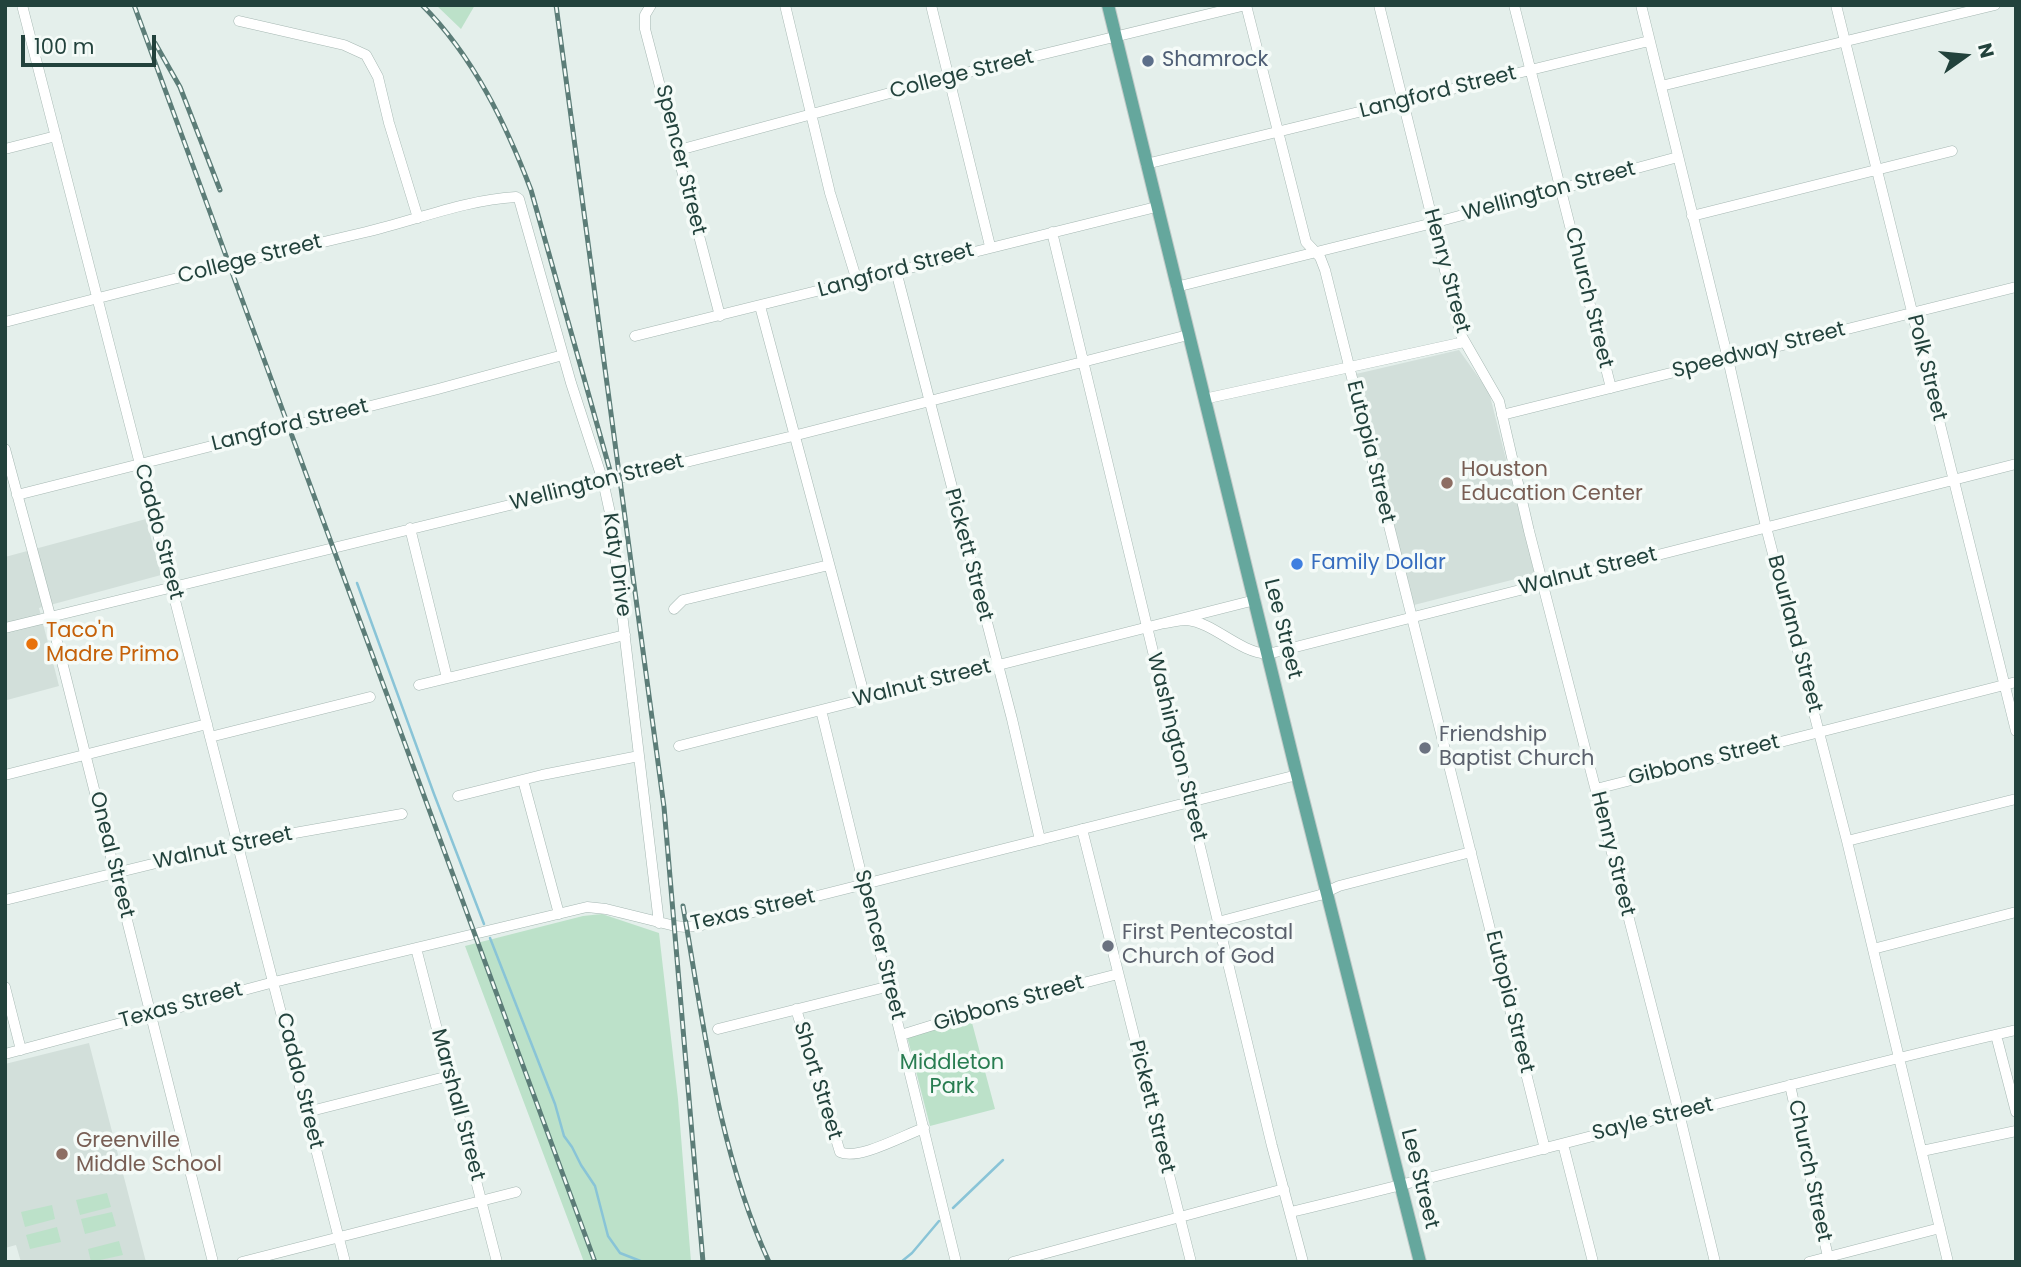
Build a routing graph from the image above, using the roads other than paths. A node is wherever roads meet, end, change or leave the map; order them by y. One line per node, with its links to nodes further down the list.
1 (651, 5): 24 (street, Spencer Street)
2 (785, 5): 20 (street)
3 (932, 5): 17 (street)
4 (1108, 5): 13 (main road, Lee Street)
5 (1246, 5): 13 (street, College Street); 21 (street, Eutopia Street)
6 (1379, 5): 19 (street, Henry Street)
7 (1514, 5): 16 (street, Church Street)
8 (1641, 5): 14 (street, Bourland Street)
9 (1836, 5): 15 (street, Polk Street)
10 (1995, 5): 15 (street)
11 (24, 8): 22 (street, Caddo Street)
12 (239, 21): 33 (street)
13 (1115, 37): 17 (street, College Street); 27 (main road, Lee Street)
14 (1649, 41): 16 (street, Langford Street); 18 (street, Bourland Street)
15 (1845, 41): 18 (street); 28 (street, Polk Street)
16 (1530, 71): 19 (street, Langford Street); 29 (street, Church Street)
17 (949, 78): 20 (street, College Street); 36 (street)
18 (1661, 86): 26 (street, Bourland Street)
19 (1402, 102): 21 (street, Langford Street); 34 (street, Henry Street)
20 (813, 114): 24 (street, College Street); 39 (street)
21 (1278, 131): 27 (street, Langford Street); 37 (street, Eutopia Street)
22 (56, 136): 23 (street); 42 (street, Caddo Street)
23 (5, 149)
24 (679, 150): 45 (street, Spencer Street)
25 (1952, 151): 28 (street)
26 (1678, 157): 29 (street, Wellington Street); 32 (street, Bourland Street)
27 (1146, 164): 31 (main road, Lee Street)
28 (1877, 170): 32 (street); 44 (street, Polk Street)
29 (1560, 189): 34 (street, Wellington Street); 54 (street, Church Street)
30 (496, 198): 33 (street, College Street); 50 (street, Katy Drive)
31 (1156, 207): 35 (street, Langford Street); 40 (main road, Lee Street)
32 (1692, 216): 51 (street, Bourland Street)
33 (418, 218): 42 (street, College Street)
34 (1433, 223): 37 (street, Wellington Street); 49 (street, Henry Street)
35 (1052, 232): 36 (street, Langford Street); 52 (street, Washington Street)
36 (990, 246): 38 (street, Langford Street)
37 (1316, 252): 40 (street, Wellington Street); 53 (street, Eutopia Street)
38 (896, 271): 39 (street, Langford Street); 56 (street, Pickett Street)
39 (858, 281): 43 (street, Langford Street)
40 (1176, 287): 47 (main road, Lee Street)
41 (2016, 287): 44 (street, Speedway Street)
42 (97, 298): 46 (street, College Street); 60 (street, Caddo Street)
43 (761, 306): 45 (street, Langford Street); 58 (street)
44 (1912, 313): 51 (street, Speedway Street); 62 (street, Polk Street)
45 (720, 316): 48 (street, Langford Street)
46 (5, 322)
47 (1188, 335): 52 (street, Wellington Street); 55 (main road, Lee Street)
48 (635, 336)
49 (1464, 342): 53 (street); 57 (street, Henry Street)
50 (563, 355): 60 (street, Langford Street); 63 (street, Katy Drive)
51 (1728, 359): 54 (street, Speedway Street); 65 (street, Bourland Street)
52 (1082, 360): 56 (street, Wellington Street); 76 (street, Washington Street)
53 (1349, 369): 55 (street); 72 (street, Eutopia Street)
54 (1611, 388): 57 (street, Speedway Street)
55 (1205, 399): 70 (main road, Lee Street)
56 (928, 401): 58 (street, Wellington Street); 79 (street, Pickett Street)
57 (1502, 415): 68 (street, Henry Street)
58 (797, 435): 63 (street, Wellington Street); 67 (street)
59 (5, 449): 64 (street, Oneal Street)
60 (140, 464): 64 (street, Langford Street); 69 (street, Caddo Street)
61 (2016, 464): 62 (street, Walnut Street)
62 (1954, 479): 65 (street, Walnut Street); 83 (street, Polk Street)
63 (603, 481): 66 (street, Wellington Street); 77 (street, Katy Drive)
64 (17, 495): 73 (street, Oneal Street)
65 (1766, 527): 68 (street, Walnut Street); 88 (street, Bourland Street)
66 (410, 528): 69 (street, Wellington Street); 80 (street)
67 (828, 565): 71 (street); 85 (street)
68 (1543, 583): 72 (street, Walnut Street); 97 (street, Henry Street)
69 (172, 586): 73 (street, Wellington Street); 87 (street, Caddo Street)
70 (1255, 600): 74 (street, Walnut Street); 78 (main road, Lee Street)
71 (674, 609)
72 (1411, 616): 78 (street, Walnut Street); 106 (street, Eutopia Street)
73 (51, 617): 75 (street, Wellington Street); 92 (street, Oneal Street)
74 (1165, 623): 76 (street, Walnut Street); 78 (street, Walnut Street)
75 (5, 628)
76 (1147, 628): 79 (street, Walnut Street); 100 (street, Washington Street)
77 (625, 635): 80 (street); 93 (street, Katy Drive)
78 (1268, 654): 95 (main road, Lee Street)
79 (997, 665): 85 (street, Walnut Street); 103 (street, Pickett Street)
80 (447, 678): 82 (street)
81 (2016, 682): 83 (street, Gibbons Street)
82 (419, 685)
83 (2004, 685): 88 (street, Gibbons Street); 89 (street, Polk Street)
84 (370, 697): 90 (street)
85 (865, 698): 86 (street, Walnut Street)
86 (821, 710): 91 (street, Walnut Street); 108 (street, Spencer Street)
87 (207, 724): 90 (street, Caddo Street); 92 (street)
88 (1819, 732): 97 (street, Gibbons Street); 104 (street, Bourland Street)
89 (2016, 732)
90 (210, 737): 105 (street, Caddo Street)
91 (679, 746)
92 (86, 755): 94 (street); 107 (street, Oneal Street)
93 (639, 756): 96 (street); 114 (street, Katy Drive)
94 (5, 775)
95 (1297, 775): 100 (street, Texas Street); 109 (main road, Lee Street)
96 (523, 780): 98 (street); 112 (street)
97 (1595, 789): 134 (street, Henry Street)
98 (458, 796)
99 (2016, 799): 104 (street)
100 (1190, 803): 102 (street, Texas Street); 113 (street, Washington Street)
101 (402, 814): 105 (street, Walnut Street)
102 (1082, 829): 103 (street, Texas Street); 117 (street, Pickett Street)
103 (1040, 840): 108 (street, Texas Street)
104 (1847, 841): 116 (street, Bourland Street)
105 (238, 843): 107 (street, Walnut Street); 118 (street, Caddo Street)
106 (1471, 852): 109 (street); 138 (street, Eutopia Street)
107 (116, 872): 110 (street, Walnut Street); 122 (street, Oneal Street)
108 (864, 885): 114 (street, Texas Street); 119 (street, Spencer Street)
109 (1326, 891): 113 (street); 140 (main road, Lee Street)
110 (5, 900)
111 (2016, 912): 116 (street)
112 (559, 914): 114 (street, Texas Street); 115 (street, Texas Street)
113 (1218, 922): 141 (street, Washington Street)
114 (659, 923)
115 (416, 948): 118 (street, Texas Street); 130 (street, Marshall Street)
116 (1873, 949): 129 (street, Bourland Street)
117 (1118, 974): 125 (street, Gibbons Street); 145 (street, Pickett Street)
118 (274, 982): 122 (street, Texas Street); 132 (street, Caddo Street)
119 (890, 986): 121 (street); 125 (street, Spencer Street)
120 (5, 987): 127 (street)
121 (796, 1009): 123 (street); 135 (street, Short Street)
122 (151, 1014): 127 (street, Texas Street); 149 (street, Oneal Street)
123 (718, 1029)
124 (2016, 1030): 126 (street, Sayle Street)
125 (901, 1034): 135 (street, Spencer Street)
126 (1996, 1035): 129 (street, Sayle Street); 133 (street)
127 (21, 1050): 128 (street, Texas Street)
128 (5, 1054)
129 (1900, 1058): 131 (street, Sayle Street); 139 (street, Bourland Street)
130 (449, 1076): 132 (street); 143 (street, Marshall Street)
131 (1790, 1086): 134 (street, Sayle Street); 148 (street, Church Street)
132 (306, 1112): 147 (street, Caddo Street)
133 (2016, 1112)
134 (1679, 1113): 137 (street, Sayle Street); 159 (street, Henry Street)
135 (923, 1128): 153 (street, Spencer Street)
136 (2016, 1131): 139 (street)
137 (1563, 1144): 138 (street, Sayle Street); 158 (street)
138 (1545, 1149): 140 (street, Sayle Street)
139 (1922, 1151): 146 (street, Bourland Street)
140 (1401, 1185): 144 (street, Sayle Street); 157 (main road, Lee Street)
141 (1284, 1189): 144 (street, Washington Street); 145 (street)
142 (516, 1192): 143 (street)
143 (482, 1200): 147 (street); 152 (street, Marshall Street)
144 (1291, 1212): 156 (street, Washington Street)
145 (1179, 1217): 154 (street); 155 (street, Pickett Street)
146 (1940, 1228): 148 (street); 161 (street, Bourland Street)
147 (338, 1237): 150 (street); 151 (street, Caddo Street)
148 (1828, 1257): 160 (street)
149 (213, 1262)
150 (242, 1262)
151 (345, 1262)
152 (497, 1262)
153 (956, 1262)
154 (1013, 1262)
155 (1191, 1262)
156 (1303, 1262)
157 (1420, 1262)
158 (1593, 1262)
159 (1715, 1262)
160 (1809, 1262)
161 (1948, 1262)

